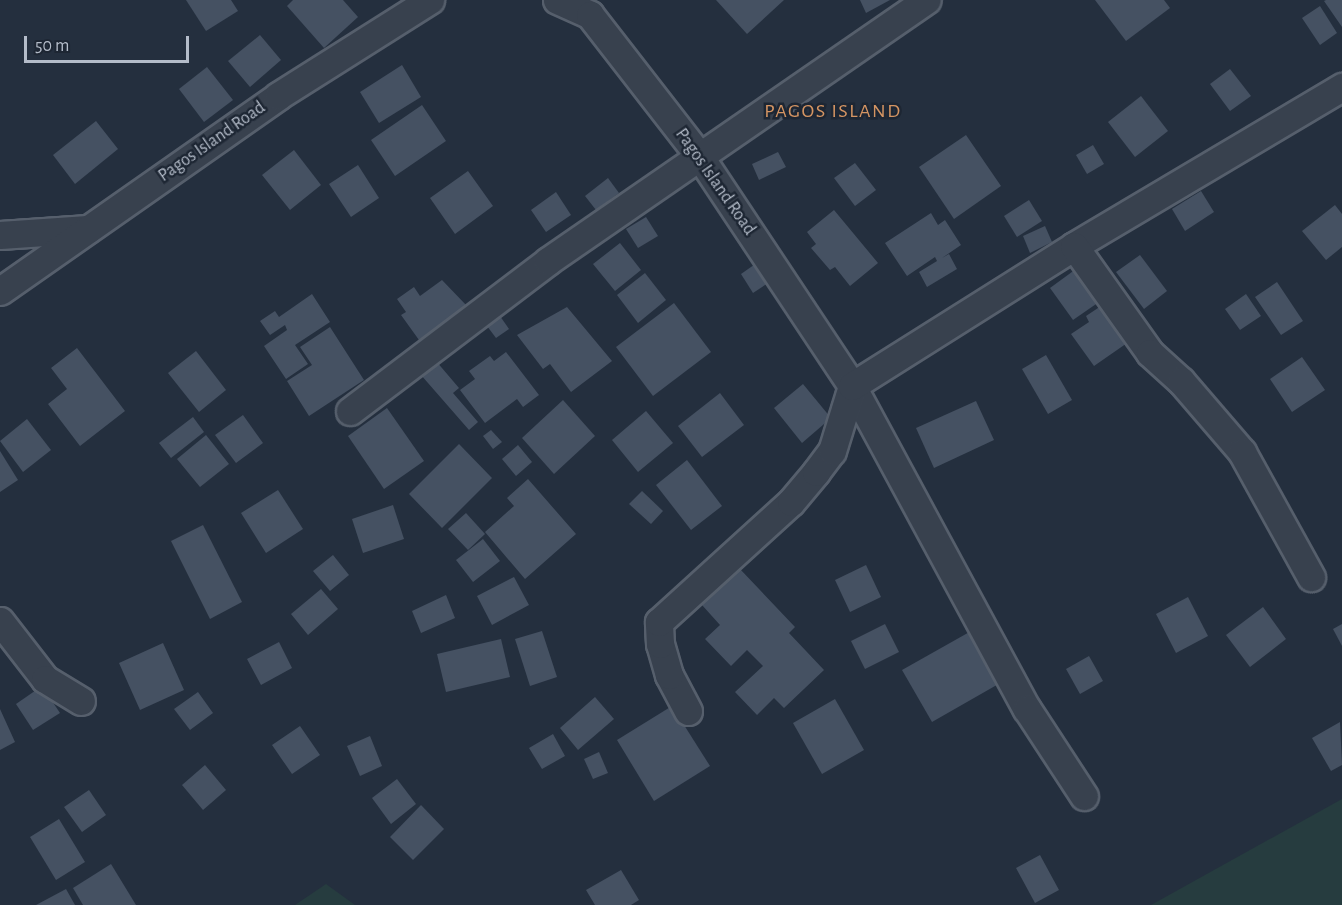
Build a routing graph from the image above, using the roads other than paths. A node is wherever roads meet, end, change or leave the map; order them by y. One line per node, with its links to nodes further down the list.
1 (430, 0): 6 (street, Pagos Island Road)
2 (557, 0): 5 (street, Pagos Island Road)
3 (927, 0): 5 (street)
4 (1342, 87): 8 (street)
5 (698, 154): 10 (street, Pagos Island Road); 11 (street)
6 (89, 229): 7 (street); 9 (street, Pagos Island Road)
7 (0, 236)
8 (1074, 246): 10 (street); 12 (street)
9 (0, 291)
10 (852, 386): 15 (street); 16 (street, Pagos Island Road)
11 (350, 411)
12 (1311, 578)
13 (0, 621): 14 (street)
14 (81, 701)
15 (688, 711)
16 (1084, 796)

